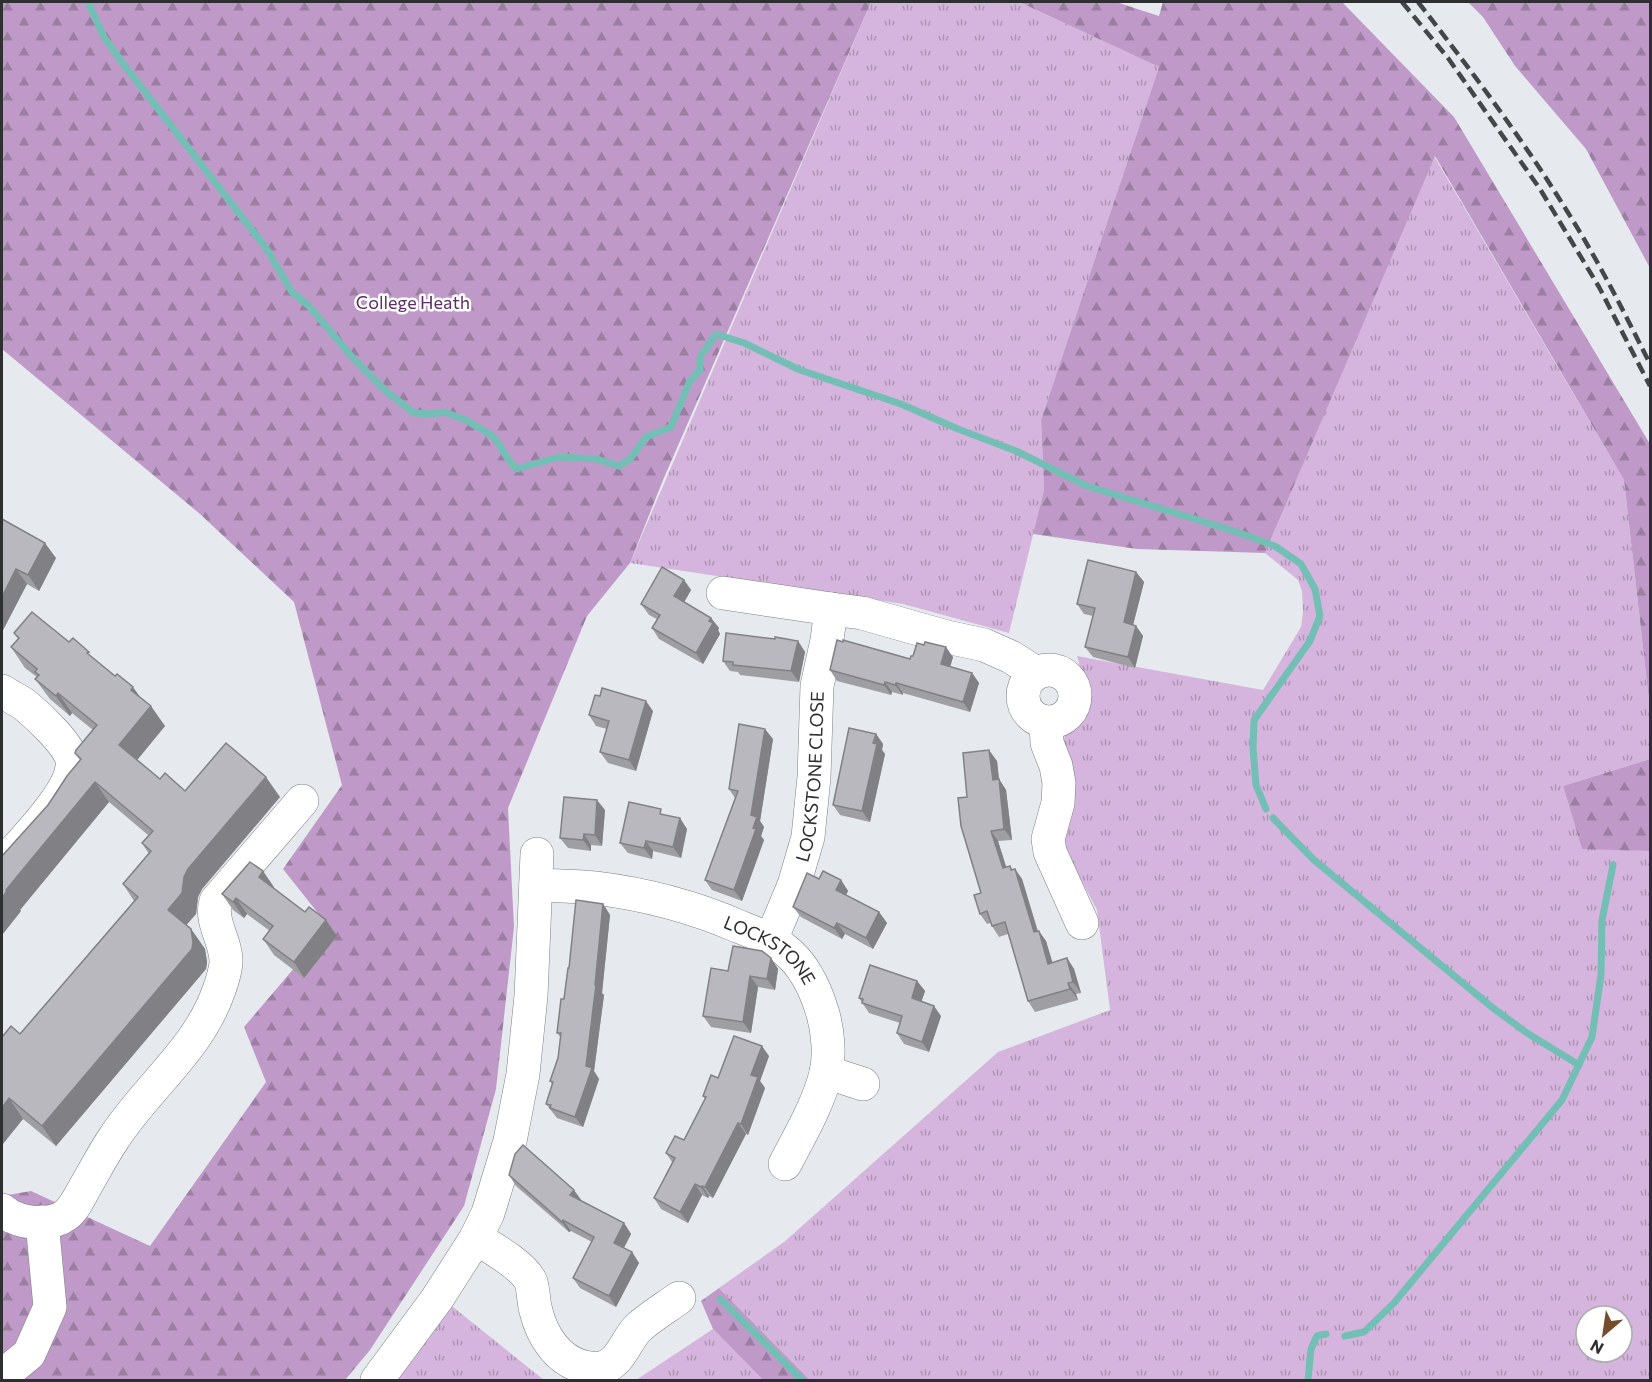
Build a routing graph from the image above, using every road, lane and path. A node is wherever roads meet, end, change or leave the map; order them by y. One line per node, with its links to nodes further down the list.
1 (723, 593): 2 (street)
2 (831, 609): 6 (street); 7 (street, LOCKSTONE CLOSE)
3 (2, 691): 5 (street)
4 (302, 801): 12 (street)
5 (2, 862)
6 (1082, 923)
7 (771, 940): 8 (street, LOCKSTONE); 13 (street, LOCKSTONE)
8 (826, 1072): 9 (street); 10 (street, LOCKSTONE)
9 (863, 1084)
10 (785, 1164)
11 (2, 1210): 12 (street)
12 (42, 1222): 15 (street)
13 (476, 1238): 14 (street); 16 (street, LOCKSTONE)
14 (679, 1298)
15 (2, 1376)
16 (377, 1380)

